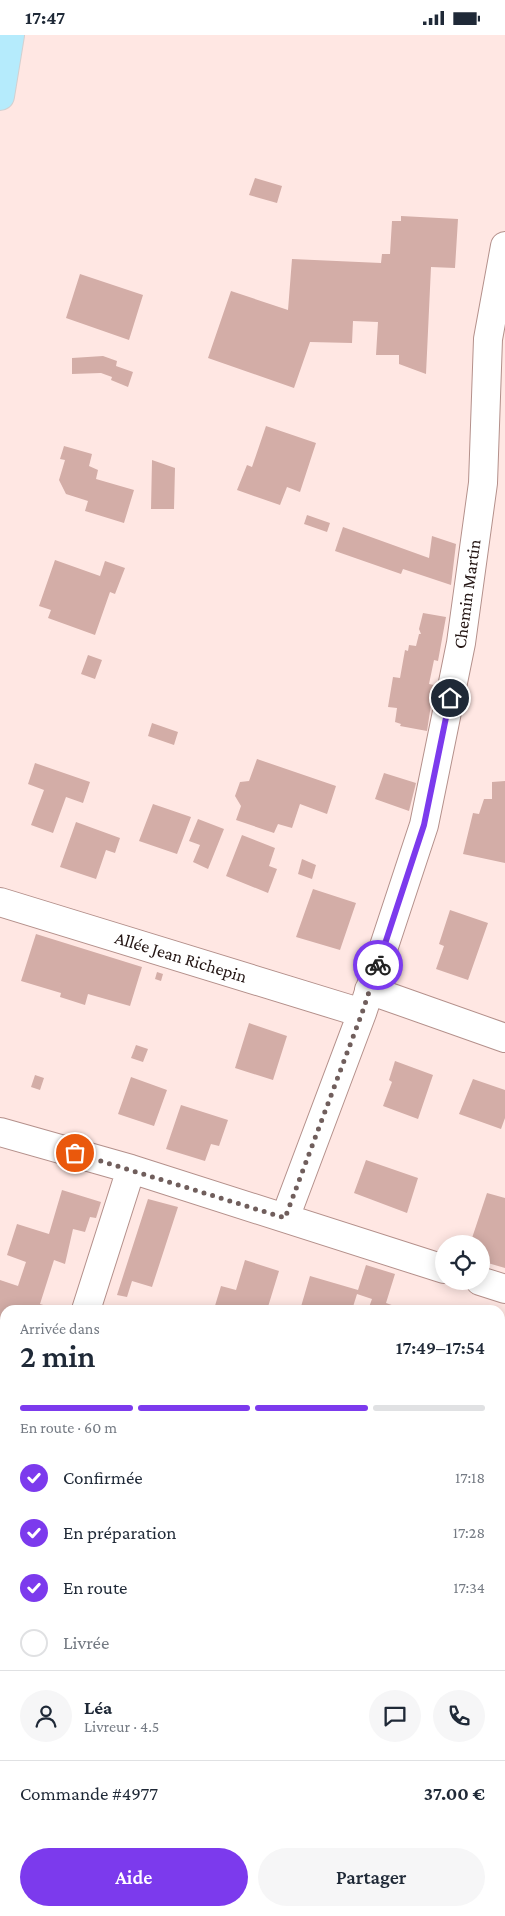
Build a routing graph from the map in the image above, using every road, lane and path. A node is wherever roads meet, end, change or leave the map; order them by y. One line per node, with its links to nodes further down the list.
1 (10, 35): 2 (main road)
2 (0, 96)
3 (505, 246): 5 (street, Chemin Martin)
4 (0, 902): 5 (street, Allée Jean Richepin)
5 (366, 1002): 6 (street, Allée Jean Richepin); 9 (street, Chemin Martin)
6 (505, 1038)
7 (0, 1133): 8 (street)
8 (131, 1169): 9 (street); 13 (street)
9 (285, 1218): 10 (street)
10 (435, 1266)
11 (490, 1284): 12 (street)
12 (505, 1289)
13 (88, 1305)

